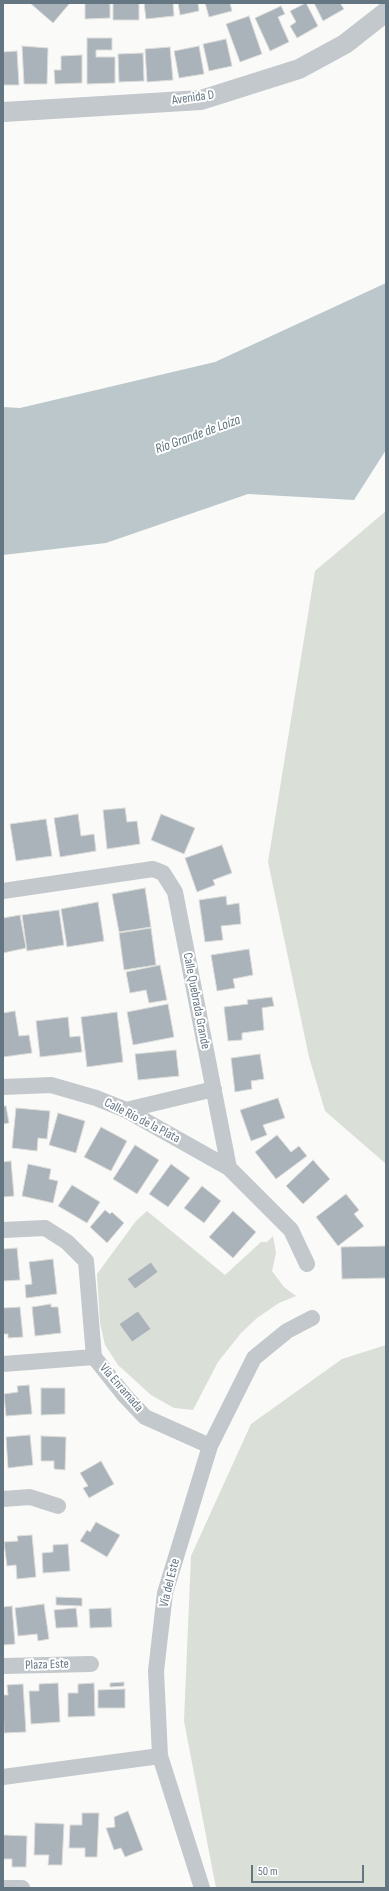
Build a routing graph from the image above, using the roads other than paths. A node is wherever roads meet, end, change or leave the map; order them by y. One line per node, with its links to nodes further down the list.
1 (386, 12): 2 (street, Avenida D)
2 (3, 112)
3 (3, 890): 5 (street, Calle Quebrada Grande)
4 (3, 1087): 6 (street, Calle Río de la Plata)
5 (214, 1089): 6 (street); 7 (street, Calle Quebrada Grande)
6 (126, 1110): 7 (street, Calle Río de la Plata)
7 (229, 1168): 9 (street)
8 (3, 1230): 11 (street)
9 (307, 1264)
10 (312, 1318): 13 (street, Vía del Este)
11 (94, 1357): 12 (street, Vía Enramada); 13 (street, Vía Enramada)
12 (3, 1364)
13 (210, 1446): 18 (street, Vía del Este)
14 (3, 1499): 15 (street)
15 (58, 1506)
16 (91, 1664): 17 (street, Plaza Este)
17 (3, 1666)
18 (160, 1756): 19 (street); 22 (street, Vía del Este)
19 (3, 1777)
20 (3, 1888): 21 (street)
21 (22, 1888)
22 (202, 1888)

